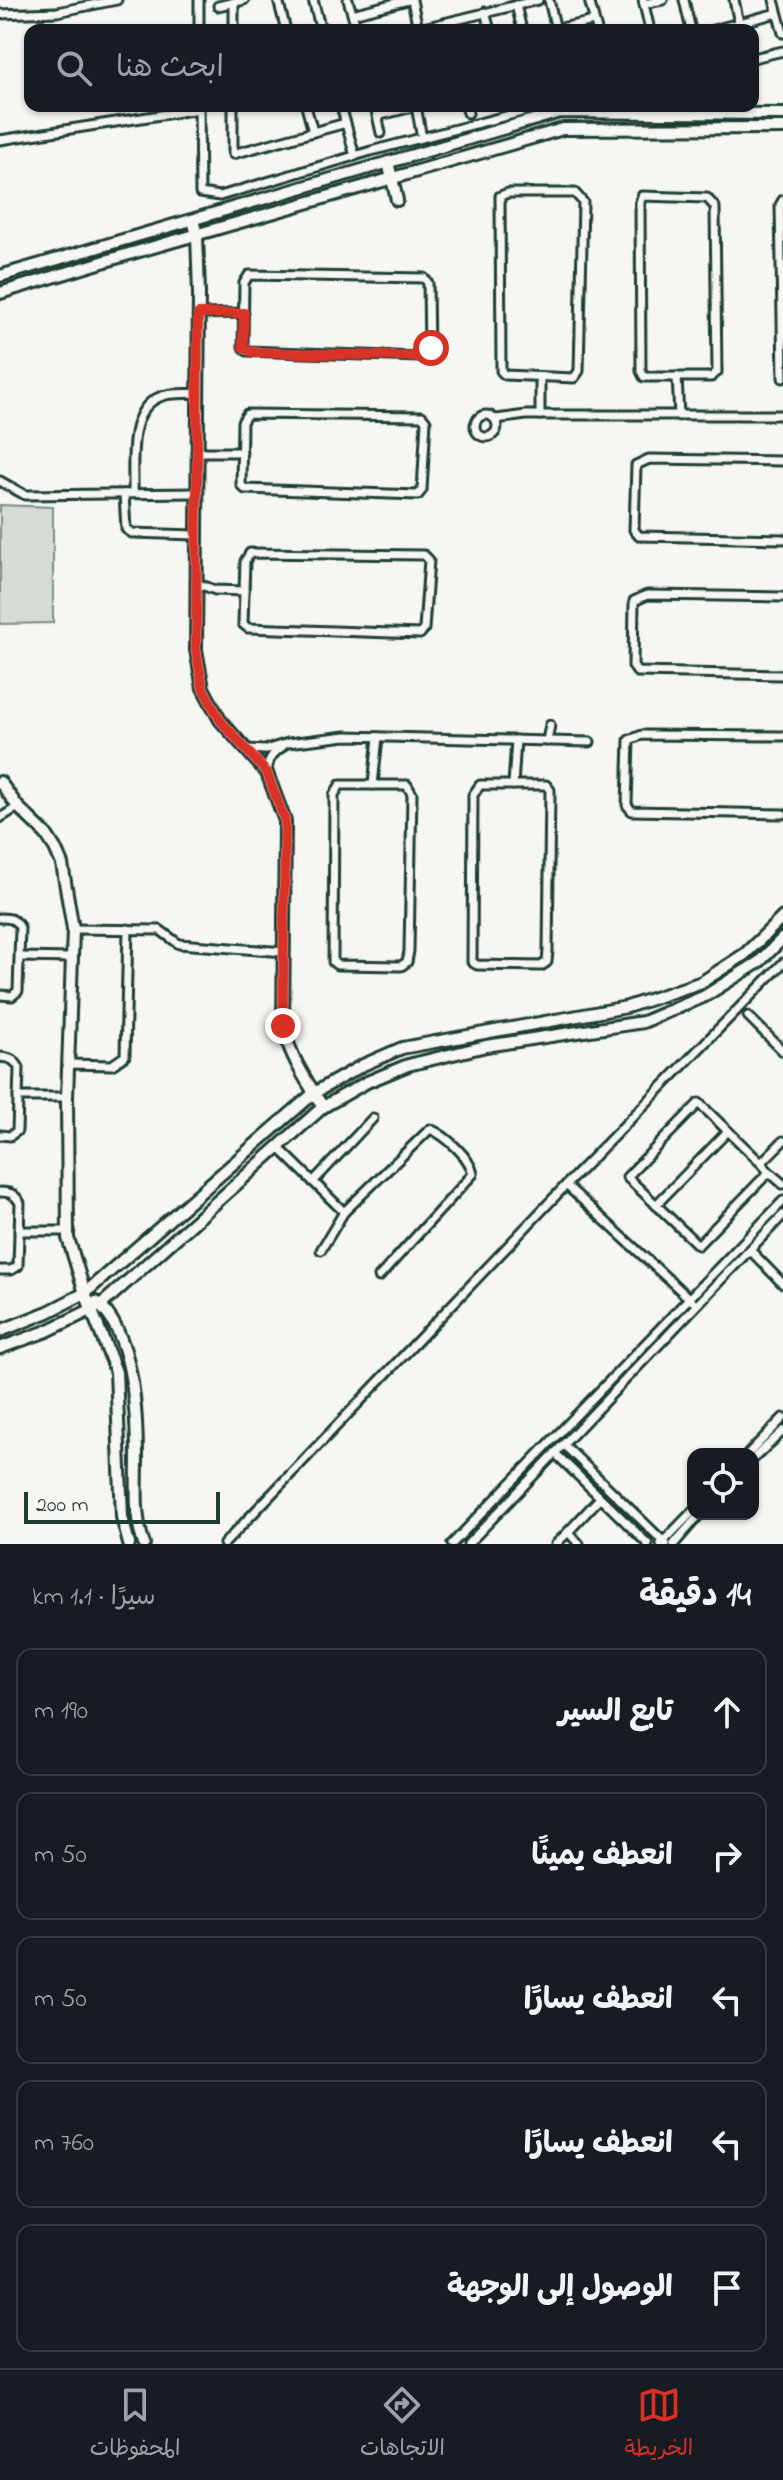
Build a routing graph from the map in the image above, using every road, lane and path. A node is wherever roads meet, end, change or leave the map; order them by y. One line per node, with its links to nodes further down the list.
1 (117, 0): 21 (street)
2 (199, 0): 25 (street)
3 (244, 0): 16 (street)
4 (278, 0): 27 (street)
5 (313, 0): 28 (street)
6 (348, 0): 22 (street)
7 (410, 0): 22 (street); 30 (street)
8 (538, 0): 17 (street)
9 (549, 0): 34 (street)
10 (589, 0): 23 (street)
11 (663, 0): 15 (street)
12 (684, 0): 38 (street)
13 (734, 0): 24 (street)
14 (774, 0): 20 (street)
15 (643, 2): 37 (street)
16 (234, 3): 18 (street); 26 (street)
17 (516, 5): 19 (street); 33 (street)
18 (218, 6)
19 (485, 12): 31 (street); 32 (street)
20 (777, 13): 24 (street); 40 (street)
21 (0, 14)
22 (352, 14): 29 (street)
23 (594, 21): 35 (street); 36 (street)
24 (739, 23): 39 (street)
25 (199, 24)
26 (234, 24)
27 (284, 24)
28 (319, 24)
29 (355, 24)
30 (415, 24)
31 (452, 24)
32 (488, 24)
33 (521, 24)
34 (555, 24)
35 (581, 24)
36 (595, 24)
37 (648, 24)
38 (690, 24)
39 (735, 24)
40 (783, 33)
41 (783, 51): 42 (street)
42 (759, 57)
43 (169, 112): 59 (street)
44 (199, 112): 60 (street)
45 (235, 112): 56 (street)
46 (308, 112): 56 (street)
47 (343, 112): 54 (street)
48 (376, 112): 53 (street)
49 (393, 112): 53 (street)
50 (417, 112): 58 (street)
51 (520, 112): 58 (street)
52 (783, 114): 61 (street)
53 (377, 116): 57 (street)
54 (346, 123): 56 (street); 60 (street)
55 (783, 128): 62 (street)
56 (313, 132)
57 (381, 133)
58 (422, 138): 60 (street)
59 (0, 140)
60 (355, 156)
61 (388, 162): 62 (street); 65 (street)
62 (392, 178): 63 (street); 66 (street)
63 (397, 200)
64 (783, 200): 73 (street)
65 (193, 220): 66 (street); 67 (street)
66 (197, 235): 68 (street); 70 (street)
67 (0, 276)
68 (1, 292)
69 (244, 313): 69 (street); 70 (street)
70 (198, 314): 74 (street)
71 (540, 377): 71 (street); 75 (street)
72 (677, 377): 72 (street); 77 (street)
73 (783, 378)
74 (197, 393): 79 (street); 83 (street)
75 (540, 415): 77 (street); 78 (street)
76 (783, 415): 77 (street)
77 (679, 416)
78 (496, 419)
79 (196, 452): 80 (street); 84 (street)
80 (242, 452): 80 (street)
81 (783, 461): 87 (street)
82 (0, 481): 85 (street)
83 (133, 493): 84 (street); 85 (street)
84 (196, 493): 86 (street)
85 (124, 494): 86 (street)
86 (195, 535): 88 (street)
87 (783, 539)
88 (196, 583): 89 (street); 99 (street)
89 (244, 591): 89 (street)
90 (783, 597): 91 (street)
91 (783, 675)
92 (550, 725): 96 (street)
93 (783, 736): 105 (street)
94 (378, 737): 95 (street); 98 (street); 102 (street)
95 (516, 740): 96 (street); 103 (street)
96 (547, 741): 97 (street)
97 (590, 742)
98 (288, 743): 99 (street); 100 (street)
99 (247, 749): 100 (street)
100 (267, 773): 112 (street)
101 (0, 782): 104 (street)
102 (373, 785): 102 (street)
103 (513, 785): 103 (street)
104 (18, 807): 106 (street); 109 (street)
105 (783, 814)
106 (0, 818)
107 (783, 917): 121 (street)
108 (0, 918): 113 (street)
109 (73, 929): 110 (street); 114 (street)
110 (128, 929): 112 (street); 120 (street)
111 (783, 938): 124 (street)
112 (285, 952): 121 (street)
113 (20, 957): 114 (street); 116 (street)
114 (71, 958): 120 (street)
115 (783, 963): 134 (street)
116 (0, 995)
117 (748, 1016): 118 (street)
118 (783, 1051)
119 (0, 1057): 122 (street)
120 (68, 1064): 123 (street)
121 (314, 1093): 124 (street); 147 (street)
122 (18, 1097): 123 (street); 127 (street)
123 (67, 1097): 141 (street)
124 (323, 1107): 129 (street)
125 (373, 1118): 132 (street)
126 (728, 1131): 130 (street); 137 (street); 137 (street)
127 (0, 1135)
128 (783, 1141): 130 (street)
129 (278, 1147): 132 (street); 150 (street)
130 (761, 1163): 131 (street)
131 (769, 1172): 133 (street); 137 (street)
132 (313, 1182): 138 (street)
133 (783, 1184)
134 (566, 1185): 148 (street); 166 (street)
135 (0, 1192): 140 (street)
136 (783, 1201): 148 (street)
137 (656, 1205)
138 (344, 1212): 142 (street); 145 (street)
139 (783, 1215): 143 (street)
140 (19, 1231): 141 (street); 144 (street)
141 (69, 1231): 147 (street)
142 (321, 1250)
143 (750, 1250): 146 (street); 149 (street)
144 (0, 1270)
145 (379, 1277)
146 (783, 1284)
147 (85, 1293): 150 (street); 151 (street)
148 (689, 1298): 149 (street); 167 (street)
149 (696, 1306): 155 (street)
150 (96, 1308): 152 (street); 164 (street); 165 (street)
151 (0, 1331)
152 (0, 1348)
153 (783, 1418): 156 (street)
154 (783, 1431): 158 (street)
155 (564, 1445): 157 (street); 163 (street)
156 (754, 1448)
157 (555, 1453): 159 (street); 168 (street)
158 (759, 1453)
159 (600, 1498): 162 (street); 171 (street)
160 (687, 1518): 163 (street)
161 (695, 1520): 172 (street)
162 (568, 1532): 169 (street); 170 (street)
163 (664, 1543)
164 (129, 1544)
165 (144, 1544)
166 (224, 1544)
167 (452, 1544)
168 (468, 1544)
169 (556, 1544)
170 (579, 1544)
171 (648, 1544)
172 (674, 1544)

